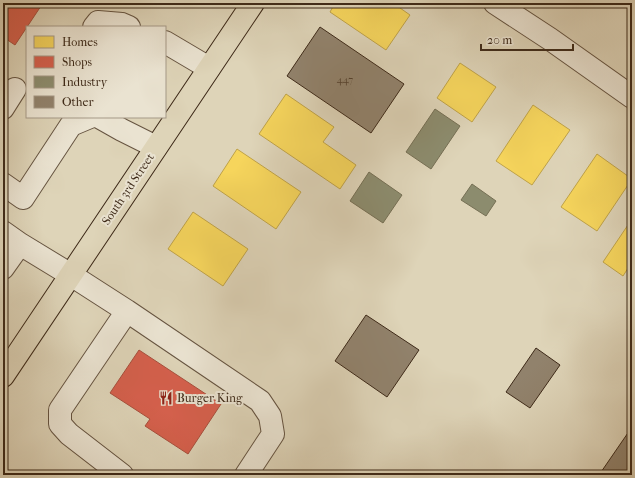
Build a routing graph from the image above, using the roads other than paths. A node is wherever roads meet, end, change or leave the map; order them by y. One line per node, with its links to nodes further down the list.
1 (253, 3): 6 (main road, South 3rd Street)
2 (495, 3): 8 (street)
3 (95, 26): 4 (street)
4 (127, 26)
5 (166, 43): 6 (street)
6 (209, 68): 12 (main road, South 3rd Street)
7 (15, 89): 9 (street)
8 (632, 97)
9 (3, 108)
10 (88, 118): 13 (street)
11 (101, 118): 12 (street)
12 (156, 147): 16 (main road, South 3rd Street)
13 (3, 184)
14 (11, 238): 15 (street); 16 (street)
15 (3, 268)
16 (71, 275): 17 (street); 18 (main road, South 3rd Street)
17 (127, 311): 19 (street); 20 (street)
18 (3, 376)
19 (122, 475)
20 (246, 475)

